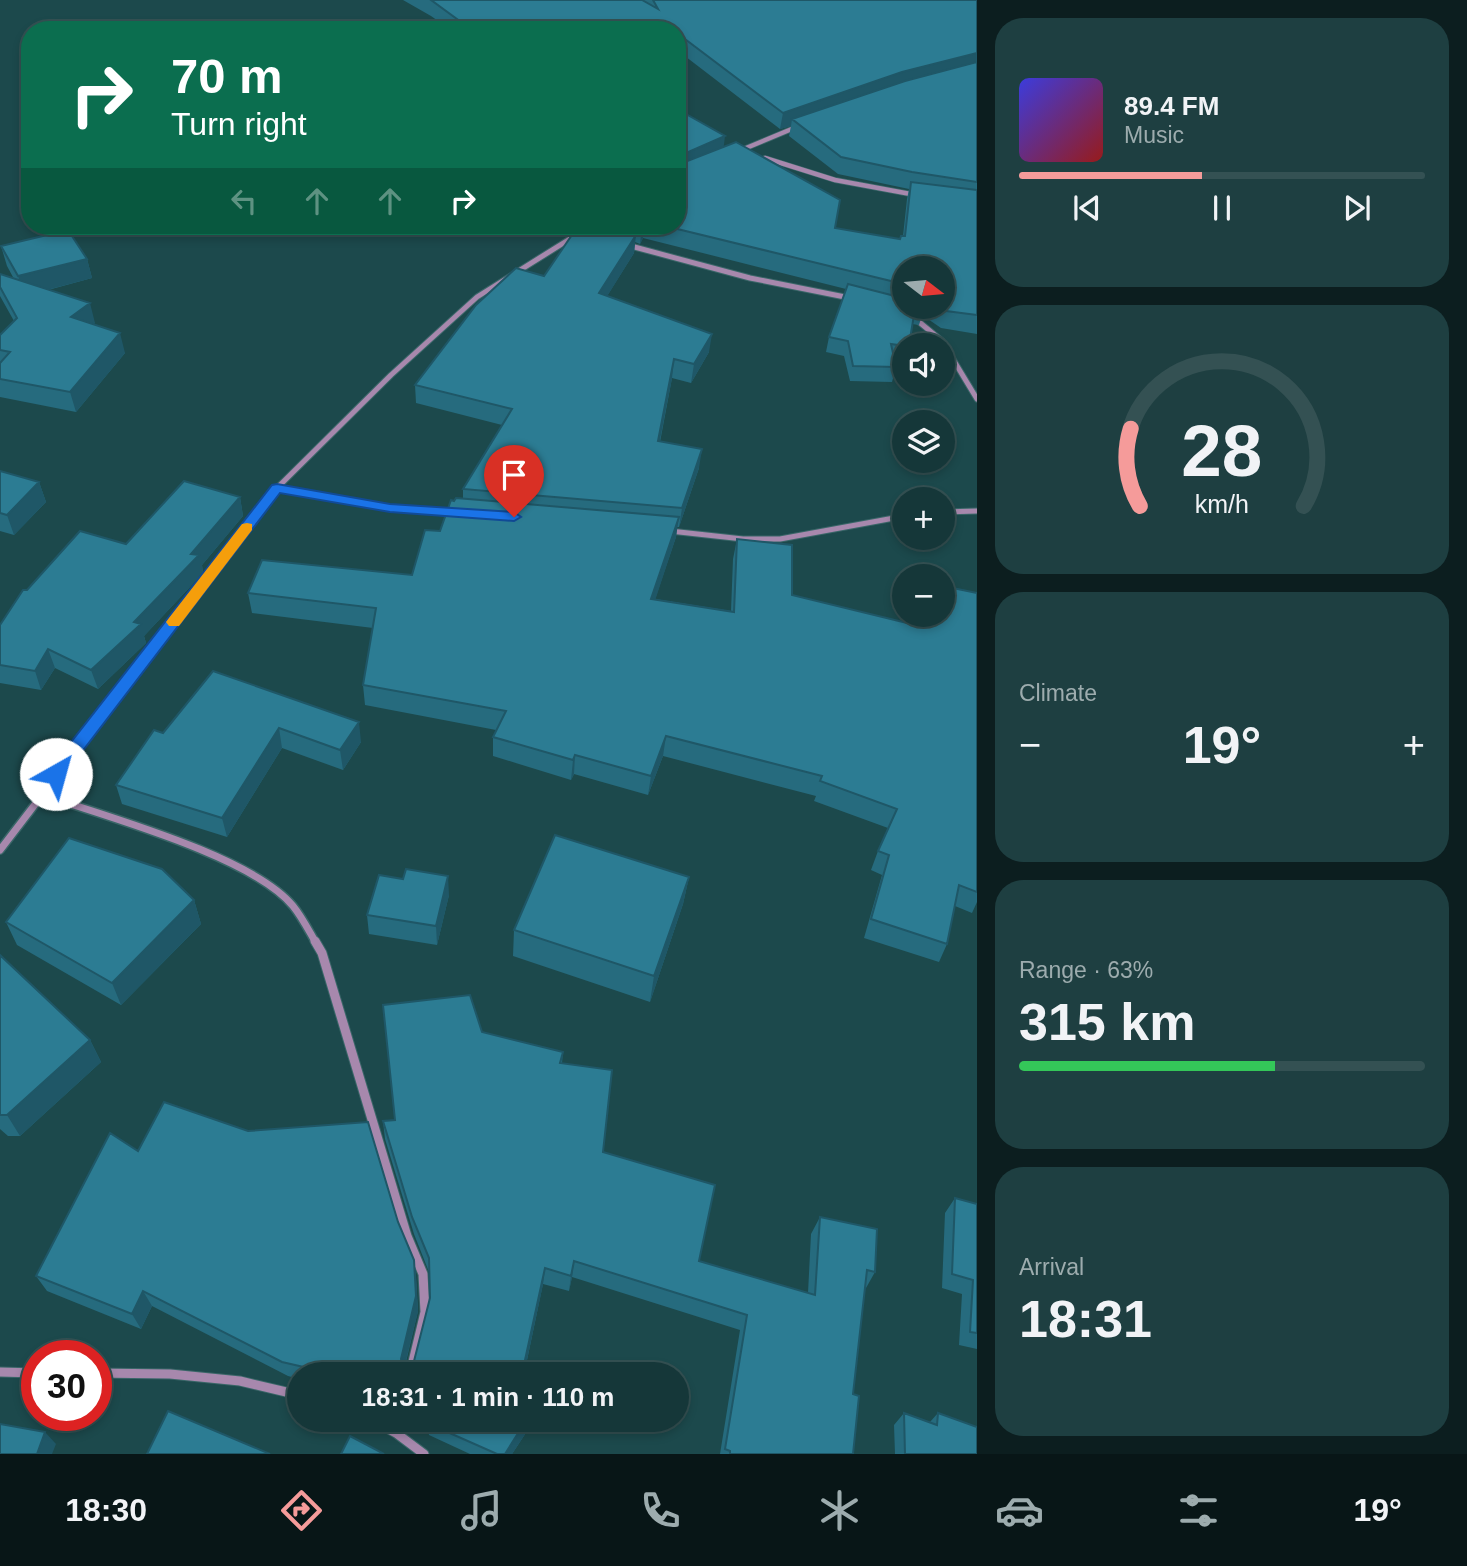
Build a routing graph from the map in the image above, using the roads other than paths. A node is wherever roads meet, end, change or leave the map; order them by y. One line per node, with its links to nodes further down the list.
1 (805, 125): 2 (street)
2 (746, 148): 3 (street); 4 (street)
3 (734, 153)
4 (926, 197)
5 (575, 235): 12 (street)
6 (590, 235): 7 (street)
7 (593, 236)
8 (619, 243): 9 (street)
9 (859, 299)
10 (918, 319): 11 (street)
11 (977, 399)
12 (277, 488): 15 (street); 18 (street)
13 (977, 510): 14 (street)
14 (955, 511)
15 (470, 514)
16 (892, 518): 17 (street)
17 (663, 530)
18 (40, 794): 19 (street); 20 (street)
19 (0, 850)
20 (413, 1362)
21 (0, 1373): 22 (street)
22 (21, 1373)
23 (112, 1373): 24 (street)
24 (287, 1392)
25 (396, 1433): 26 (street)
26 (424, 1454)

